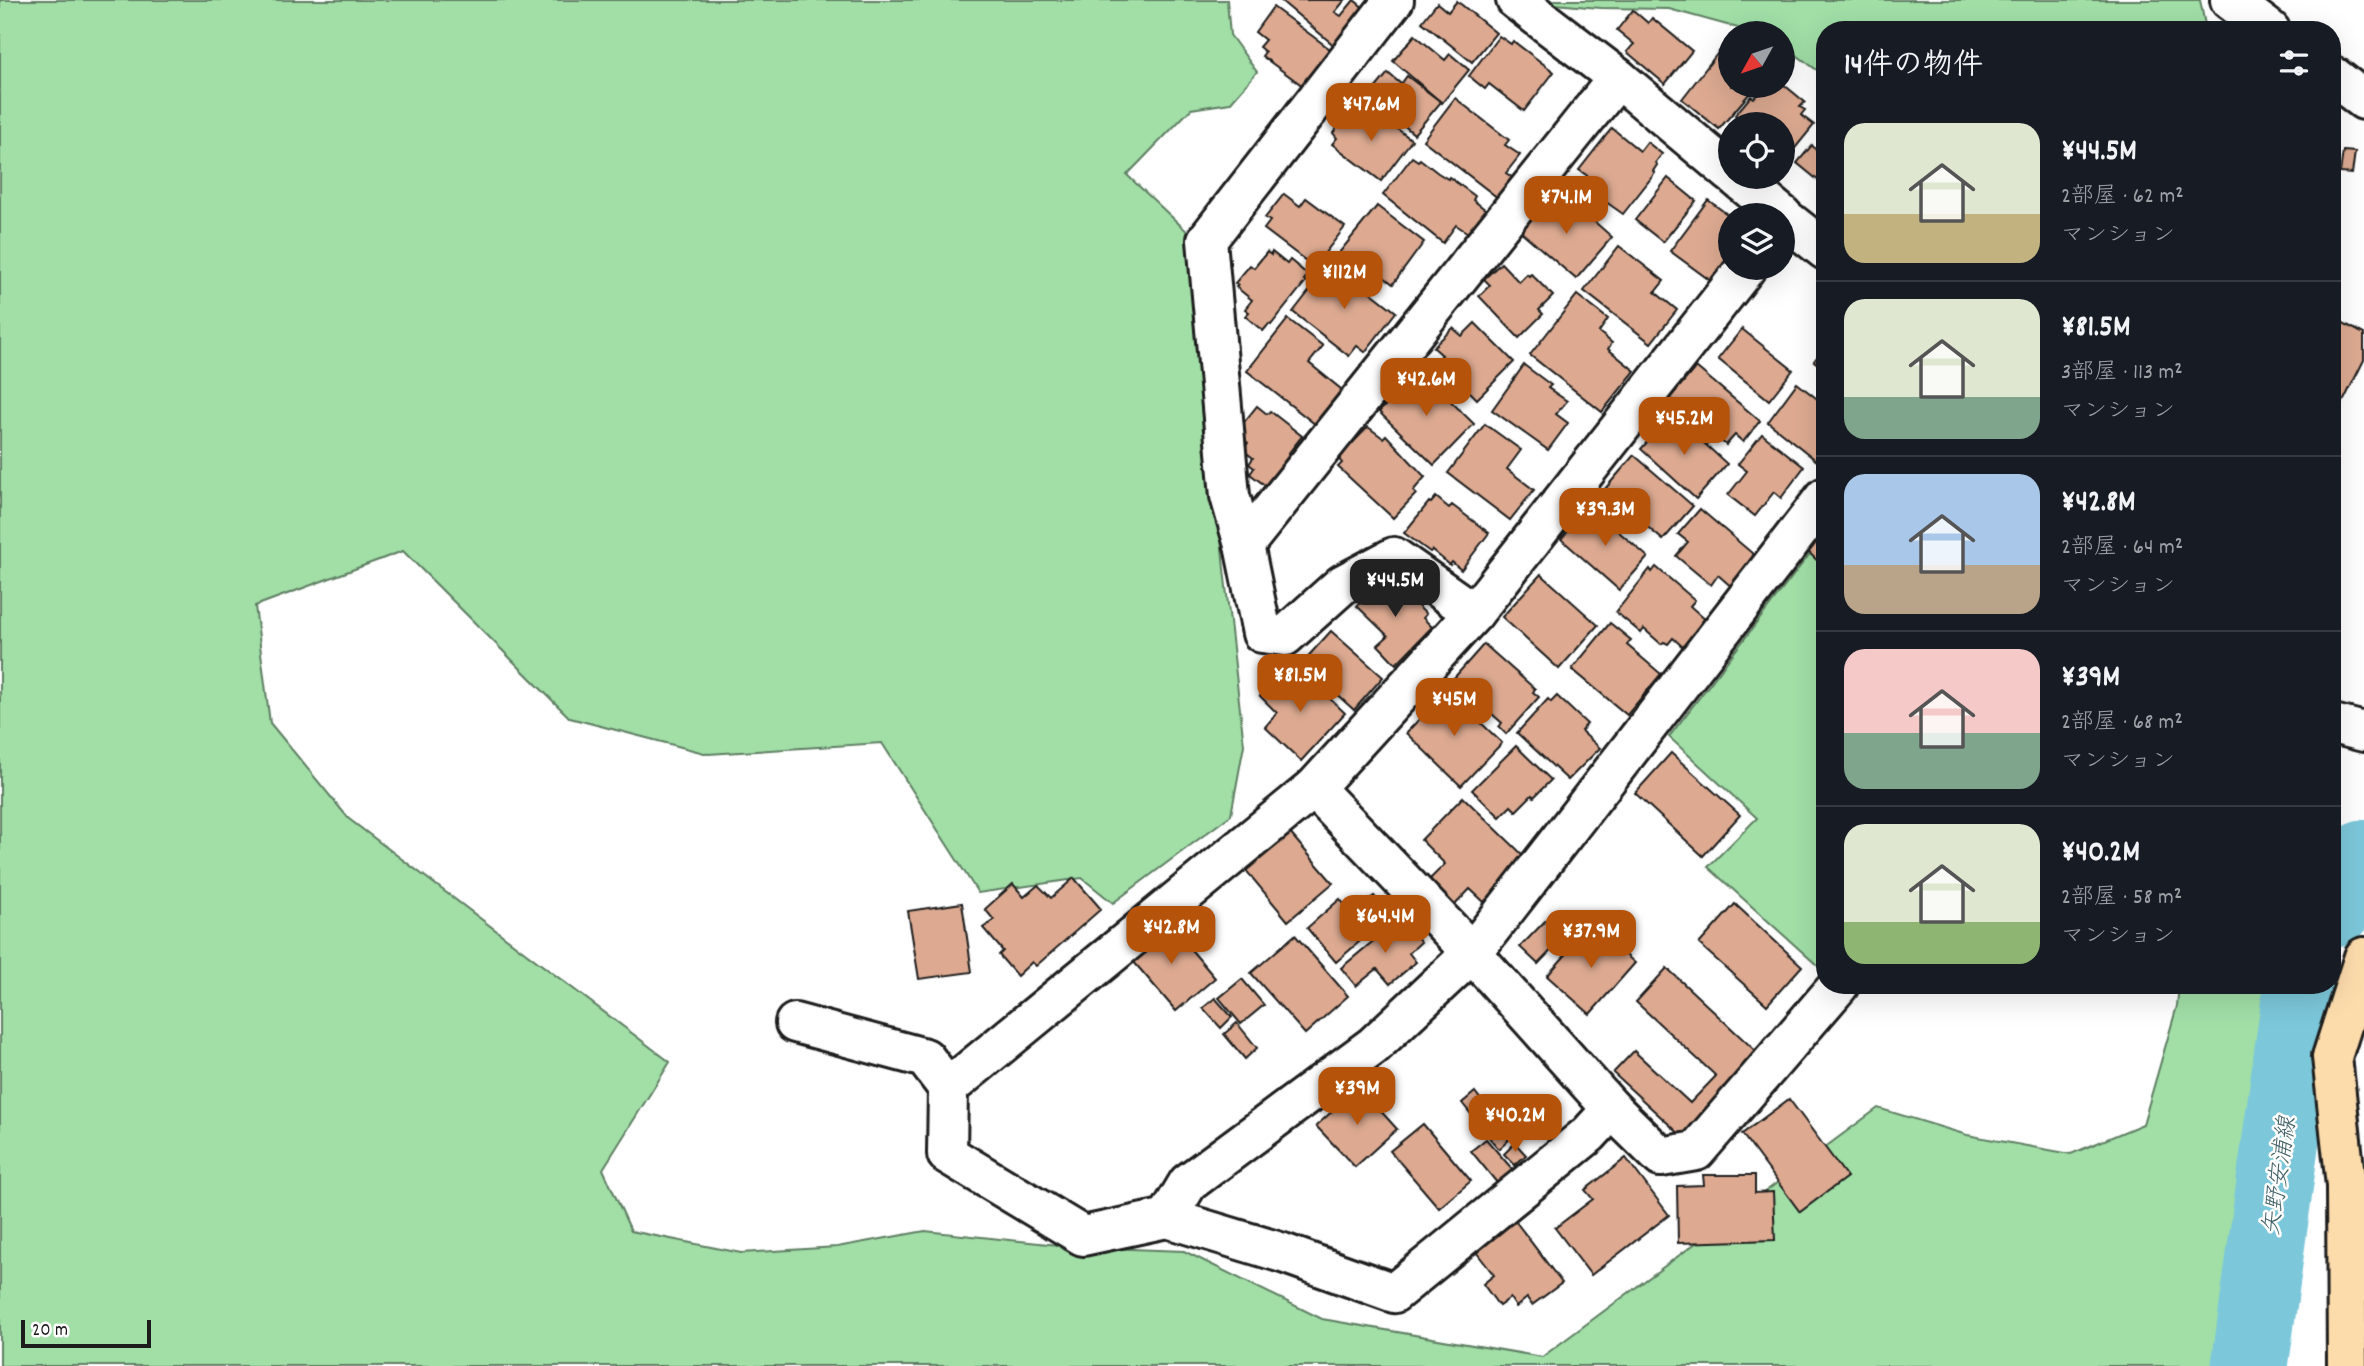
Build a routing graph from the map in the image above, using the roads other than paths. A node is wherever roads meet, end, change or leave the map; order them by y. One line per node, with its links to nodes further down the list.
1 (1394, 0): 15 (street)
2 (1516, 0): 5 (street)
3 (2230, 0): 4 (street)
4 (2258, 21)
5 (1618, 79): 8 (street); 15 (street)
6 (2341, 82): 7 (street)
7 (2364, 100)
8 (1718, 162)
9 (1750, 189): 10 (street)
10 (1767, 203)
11 (1795, 226): 12 (street)
12 (1816, 243)
13 (1737, 280): 16 (street)
14 (1816, 509): 20 (street)
15 (1244, 545): 16 (street)
16 (1474, 613): 19 (street)
17 (2341, 725): 18 (street)
18 (2364, 732)
19 (1314, 788): 20 (street); 24 (street)
20 (1472, 953): 25 (street); 26 (street)
21 (2364, 957): 27 (main road)
22 (1831, 994): 25 (street)
23 (795, 1023): 24 (street)
24 (948, 1088): 26 (street)
25 (1612, 1109): 26 (street)
26 (1167, 1218)
27 (2347, 1366)

